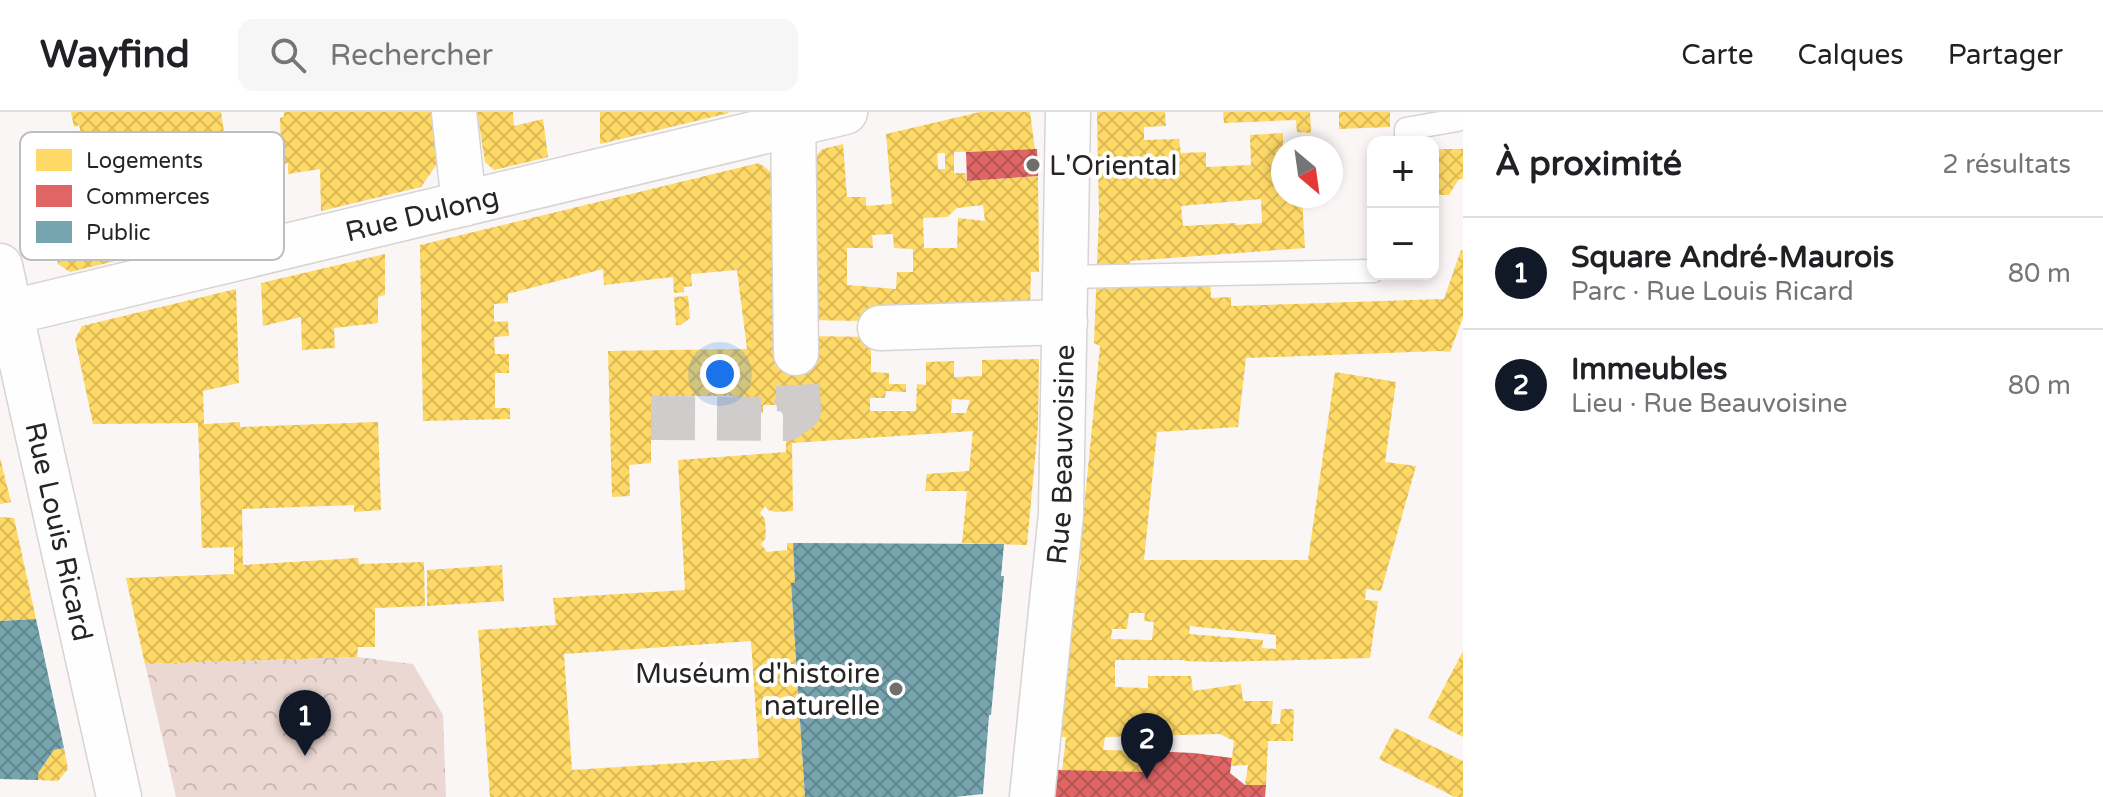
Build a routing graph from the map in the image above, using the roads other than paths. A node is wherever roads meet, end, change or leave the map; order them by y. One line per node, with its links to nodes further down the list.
1 (454, 112): 7 (street)
2 (845, 112): 5 (street, Rue Dulong)
3 (1068, 112): 12 (street, Rue Beauvoisine)
4 (1457, 112): 6 (lane)
5 (793, 118): 7 (street, Rue Dulong); 16 (street)
6 (1406, 136)
7 (464, 204): 8 (street, Rue Dulong)
8 (284, 247)
9 (230, 260): 13 (street, Rue Dulong)
10 (0, 266): 13 (street, Rue Louis Ricard)
11 (1367, 271): 12 (lane)
12 (1065, 277): 14 (street, Rue Beauvoisine)
13 (5, 314): 17 (street, Rue Louis Ricard)
14 (1065, 322): 15 (street); 18 (street, Rue Beauvoisine)
15 (880, 328)
16 (796, 353)
17 (119, 797)
18 (1032, 797)

